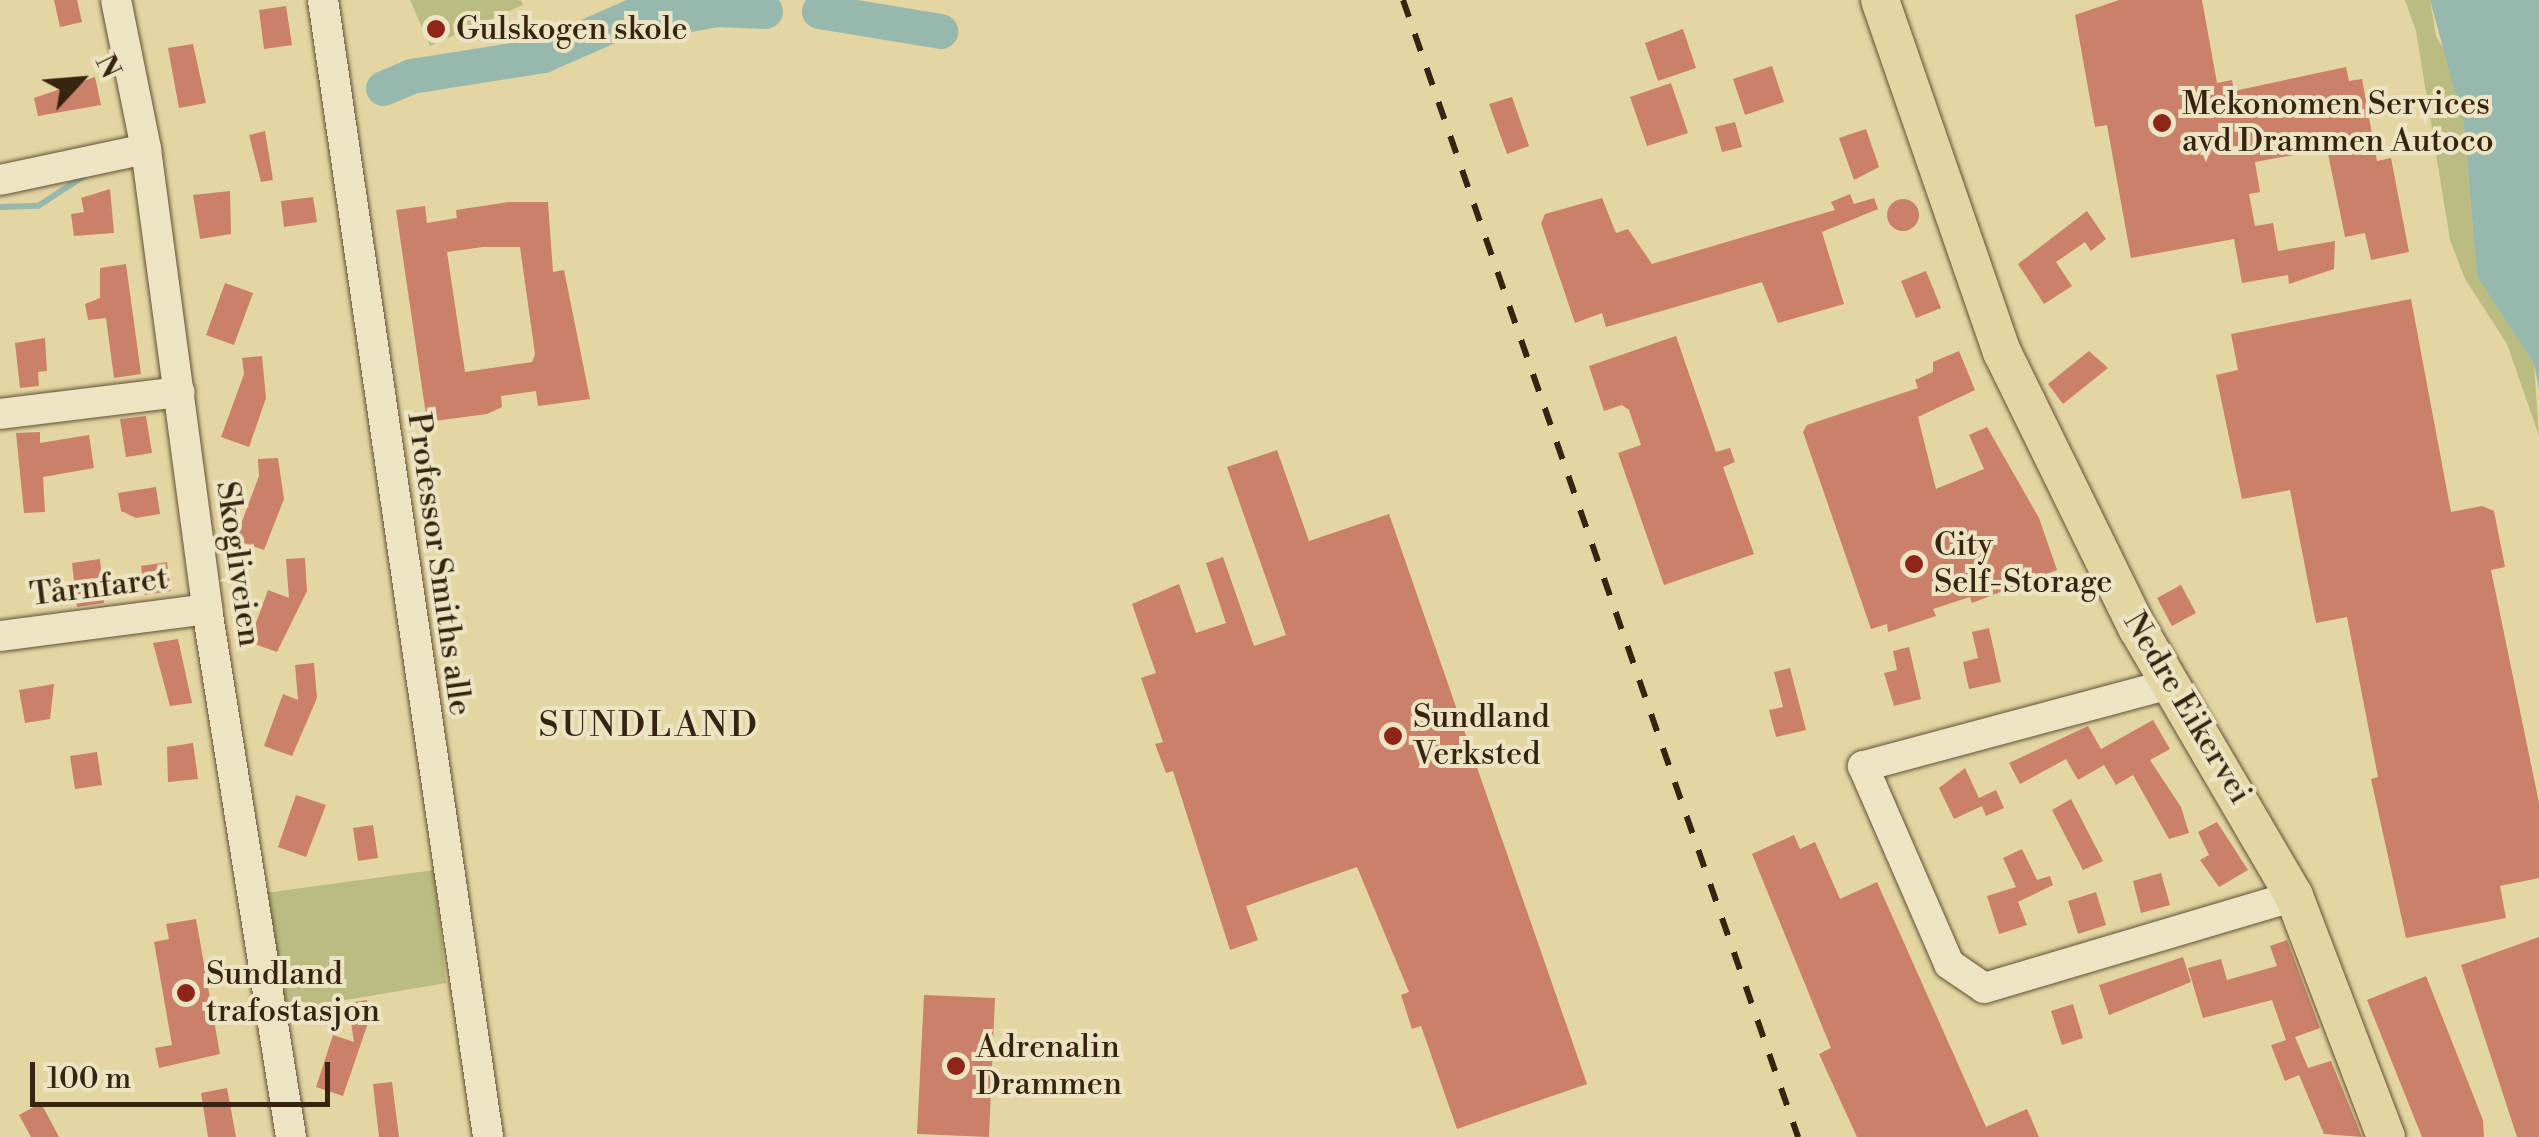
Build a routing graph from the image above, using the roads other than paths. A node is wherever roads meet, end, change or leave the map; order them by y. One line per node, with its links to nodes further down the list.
1 (116, 0): 4 (street, Skogliveien)
2 (323, 0): 13 (street, Professor Smiths alle)
3 (1880, 0): 10 (main road, Nedre Eikervei)
4 (146, 149): 5 (street); 6 (street, Skogliveien)
5 (0, 180)
6 (180, 392): 7 (street); 8 (street, Skogliveien)
7 (0, 414)
8 (207, 608): 9 (street, Tårnfaret); 12 (street, Skogliveien)
9 (0, 636)
10 (2170, 684): 11 (main road, Nedre Eikervei); 11 (street)
11 (2294, 896): 14 (main road, Nedre Eikervei)
12 (291, 1137)
13 (488, 1137)
14 (2386, 1137)

